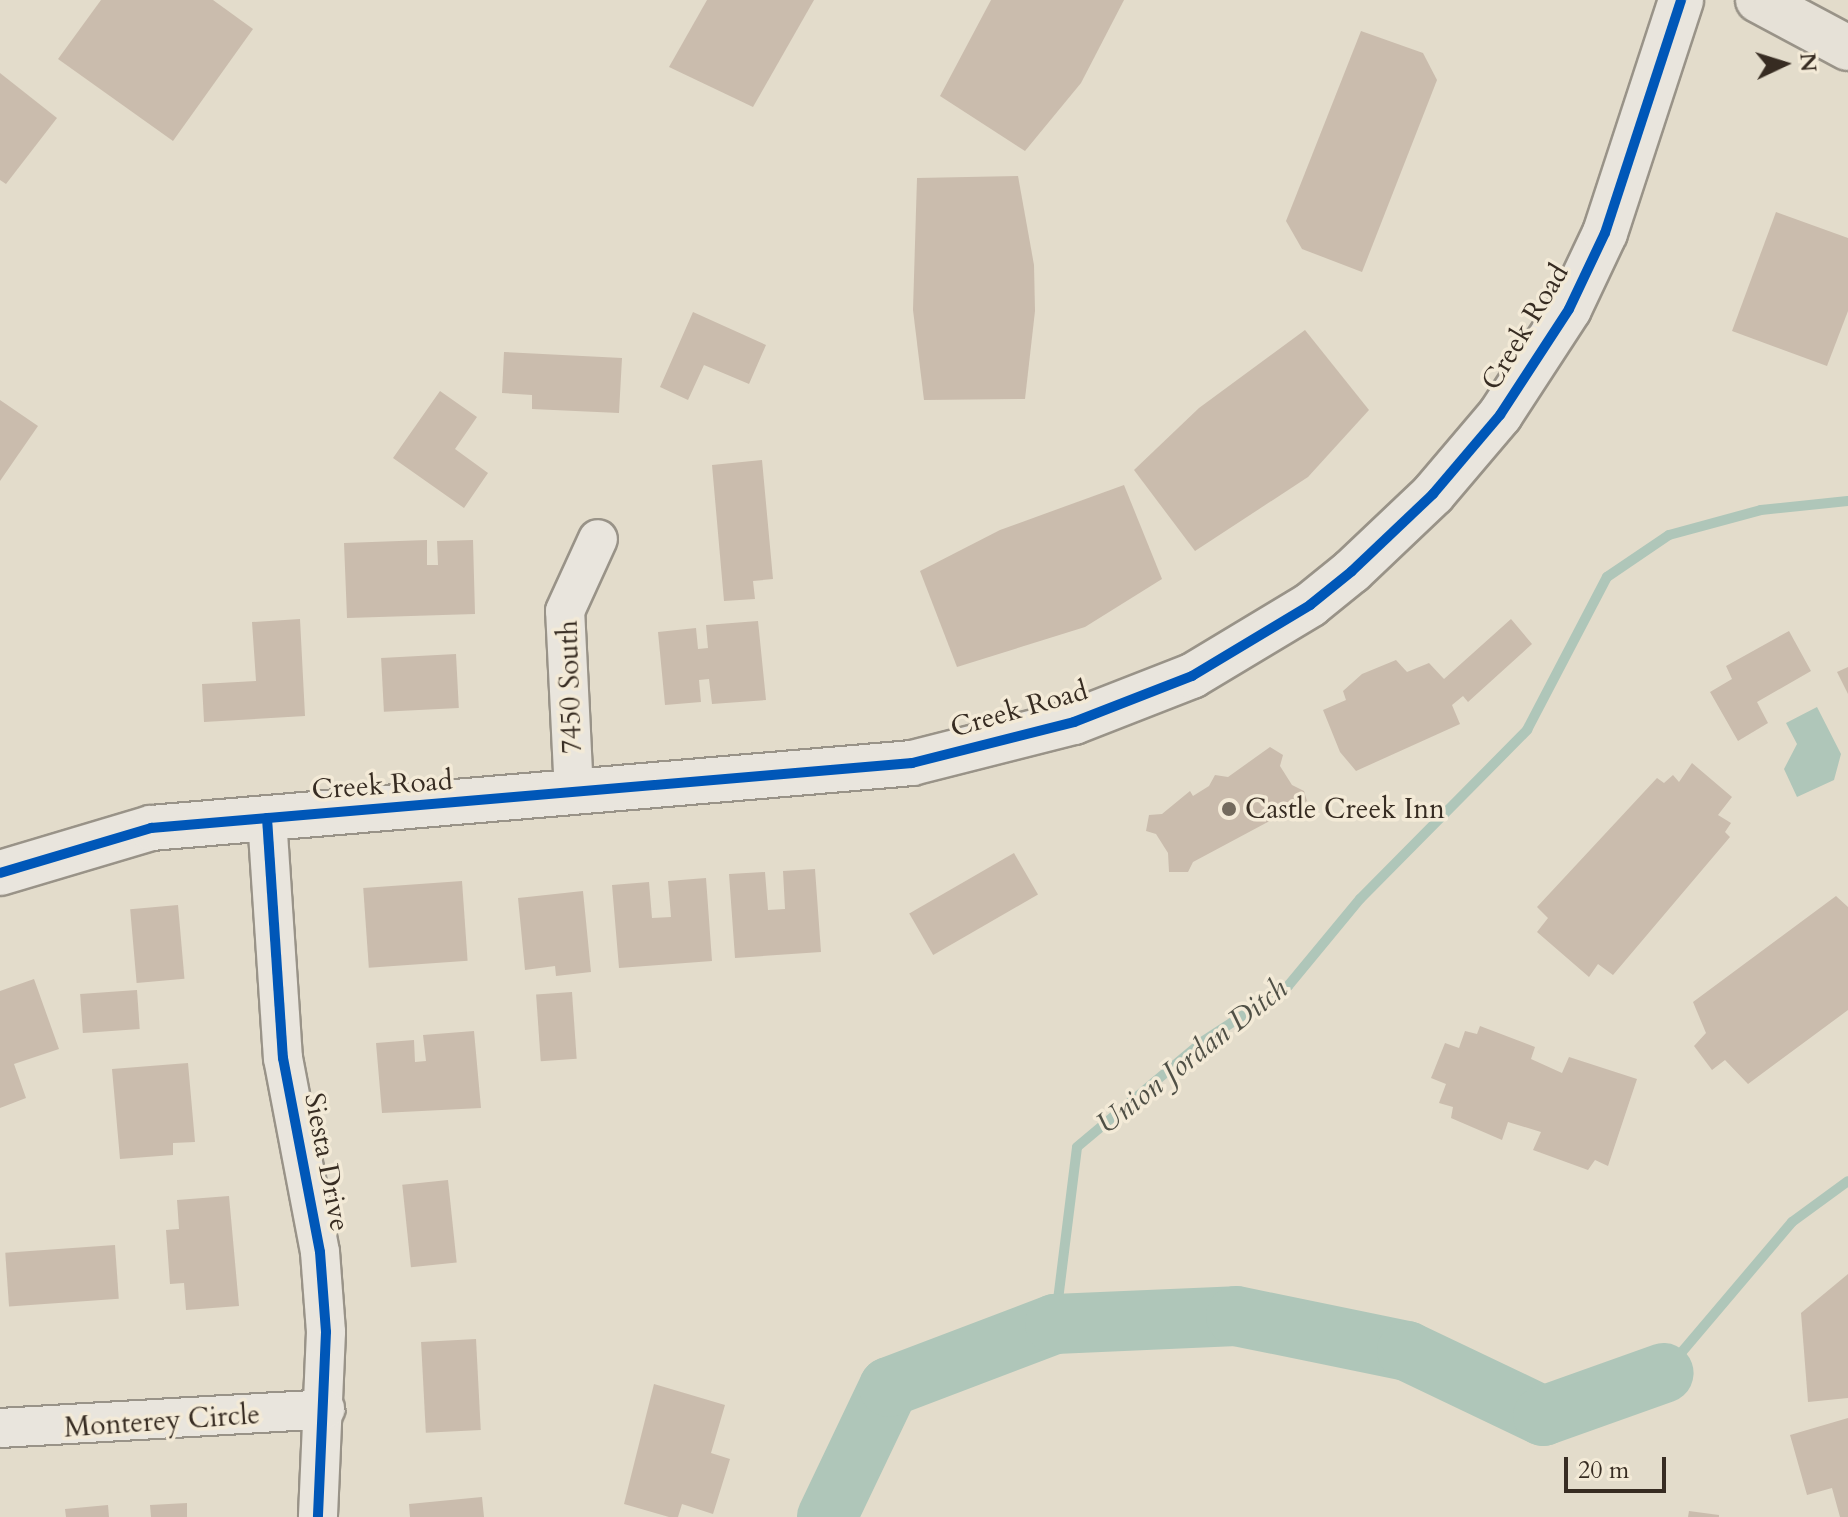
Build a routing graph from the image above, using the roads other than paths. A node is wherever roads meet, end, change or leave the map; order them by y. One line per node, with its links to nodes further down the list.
1 (1681, 0): 5 (street, Creek Road)
2 (1758, 0): 3 (main road)
3 (1848, 48)
4 (598, 539): 5 (street, 7450 South)
5 (574, 793): 6 (street, Creek Road)
6 (267, 818): 7 (street, Creek Road); 8 (street, Siesta Drive)
7 (0, 873)
8 (325, 1409): 9 (street, Monterey Circle); 10 (street, Siesta Drive)
9 (0, 1428)
10 (318, 1517)

